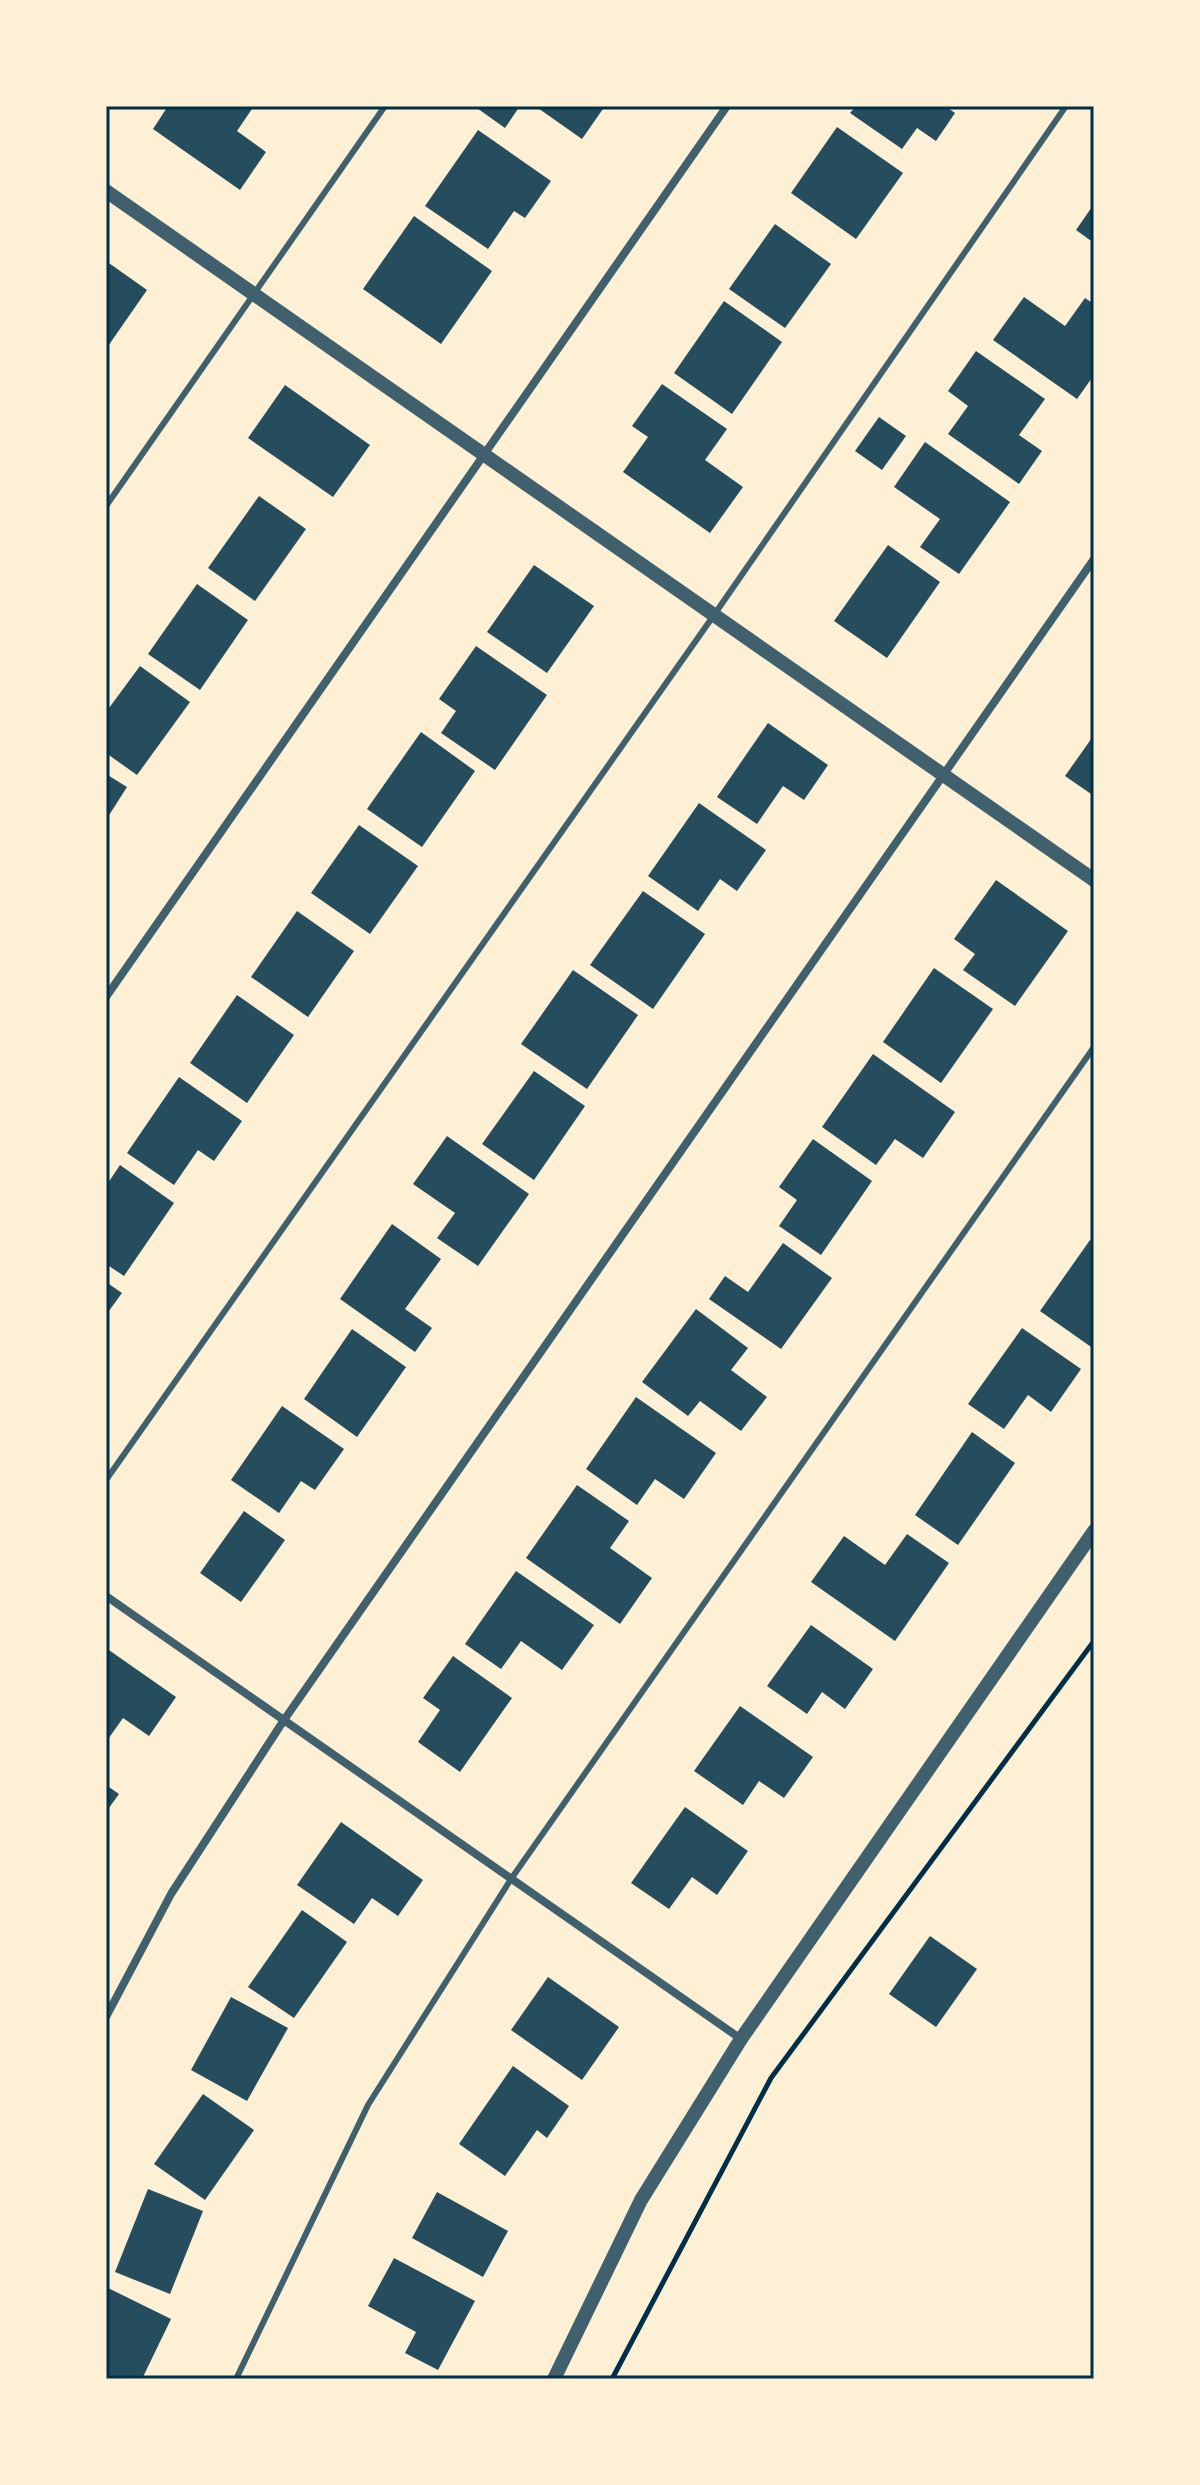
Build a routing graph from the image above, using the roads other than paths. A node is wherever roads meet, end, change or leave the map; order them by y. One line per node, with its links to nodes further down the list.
1 (385, 106): 5 (lane)
2 (727, 106): 6 (street)
3 (1066, 106): 9 (lane)
4 (106, 191): 5 (street)
5 (254, 294): 6 (street); 7 (lane)
6 (484, 454): 9 (street); 12 (street)
7 (106, 506)
8 (1094, 559): 10 (street)
9 (714, 615): 10 (street); 14 (lane)
10 (944, 775): 11 (street); 17 (street)
11 (1094, 880)
12 (106, 997)
13 (1094, 1047): 18 (lane)
14 (106, 1480)
15 (1094, 1531): 20 (street)
16 (106, 1596): 17 (street)
17 (284, 1720): 18 (street); 19 (street)
18 (511, 1879): 20 (street); 21 (lane)
19 (106, 2017)
20 (741, 2039): 22 (street)
21 (236, 2379)
22 (554, 2379)

